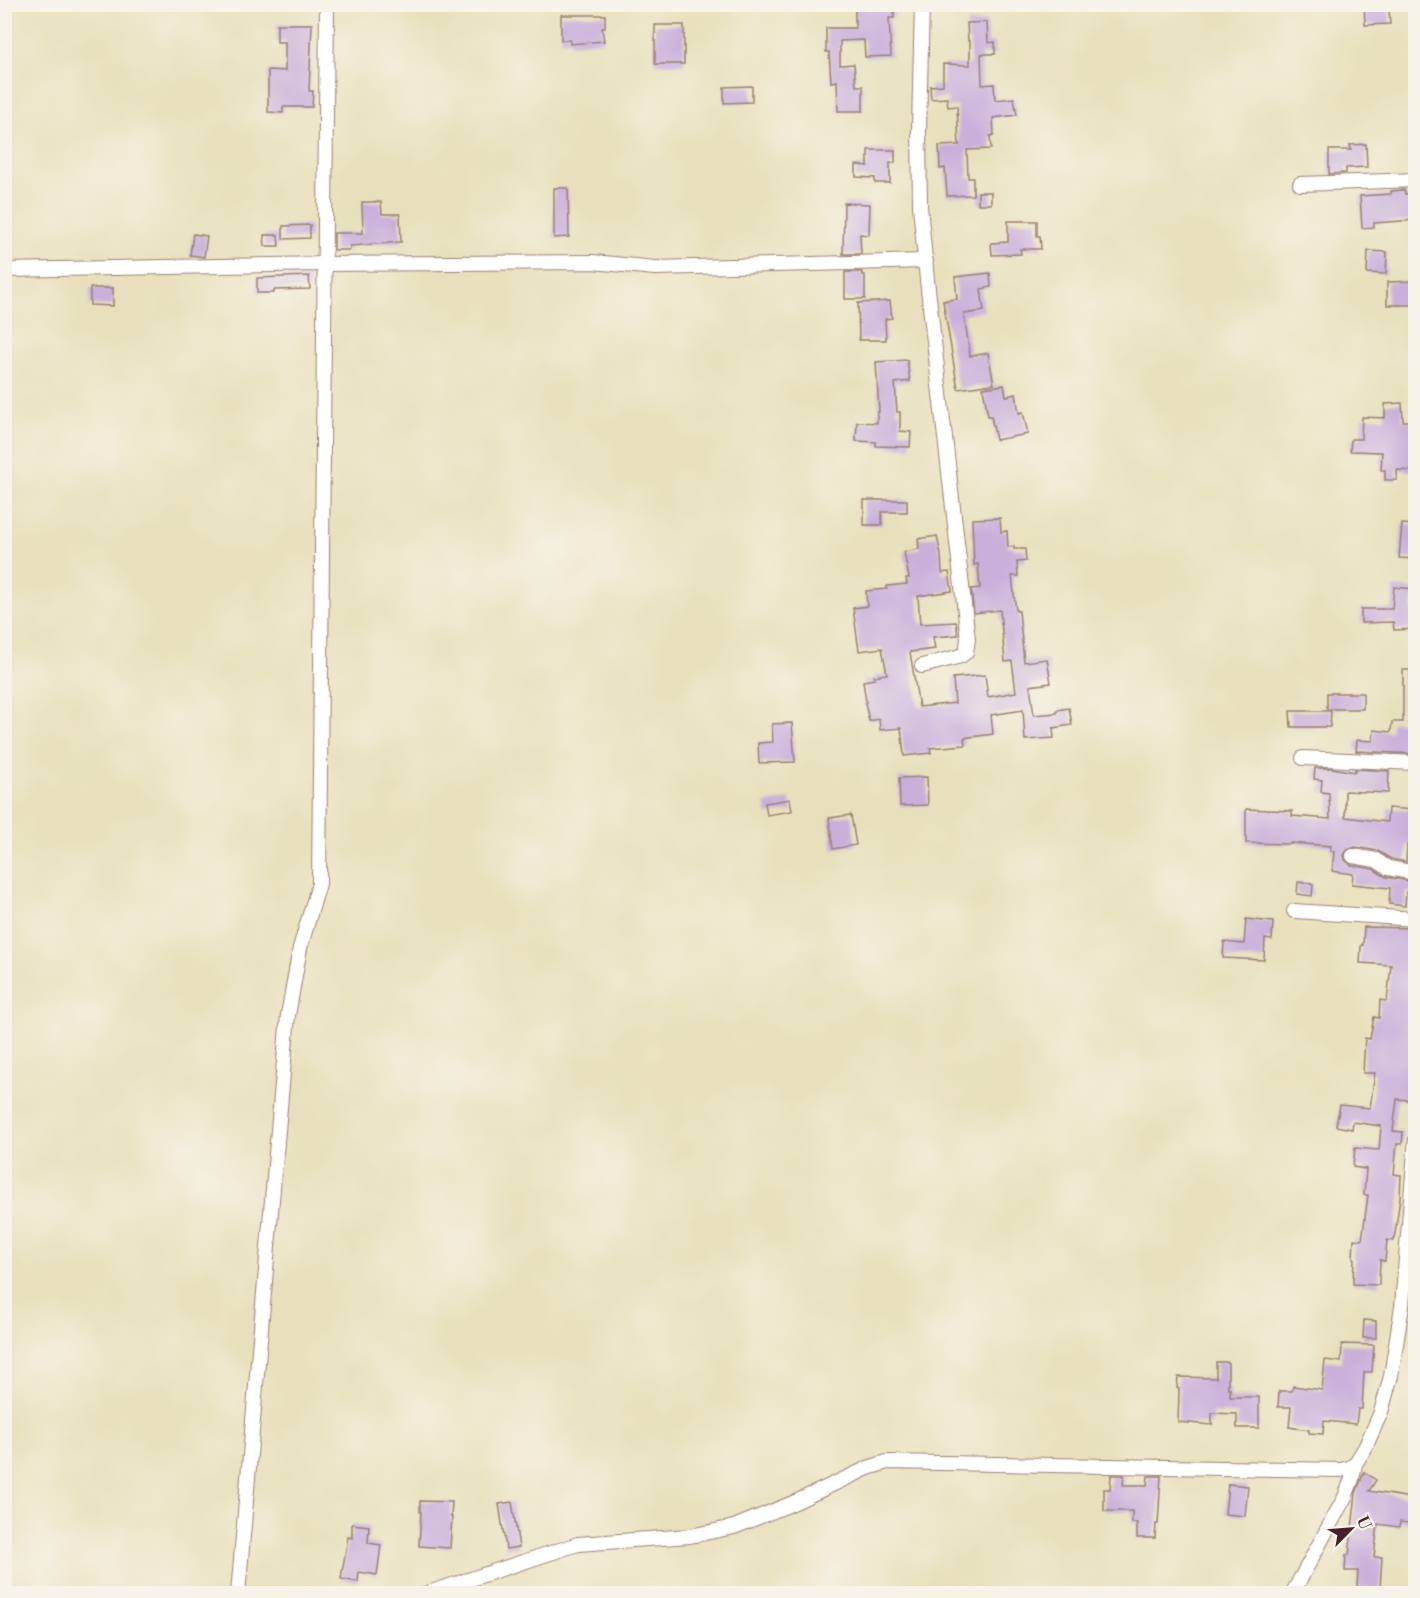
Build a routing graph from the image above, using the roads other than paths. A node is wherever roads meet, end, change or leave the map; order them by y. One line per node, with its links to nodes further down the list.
1 (327, 4): 6 (street)
2 (922, 4): 5 (street)
3 (1416, 180): 4 (street)
4 (1300, 184)
5 (926, 261): 6 (street); 8 (street)
6 (323, 264): 7 (street); 18 (street)
7 (4, 270)
8 (922, 666)
9 (1303, 758): 10 (street)
10 (1416, 763)
11 (1353, 856): 12 (street)
12 (1416, 873)
13 (1294, 911): 14 (street)
14 (1416, 919)
15 (1416, 1139): 16 (street)
16 (1409, 1306): 17 (street)
17 (1355, 1464): 19 (street); 20 (street)
18 (238, 1593)
19 (425, 1593)
20 (1292, 1593)

